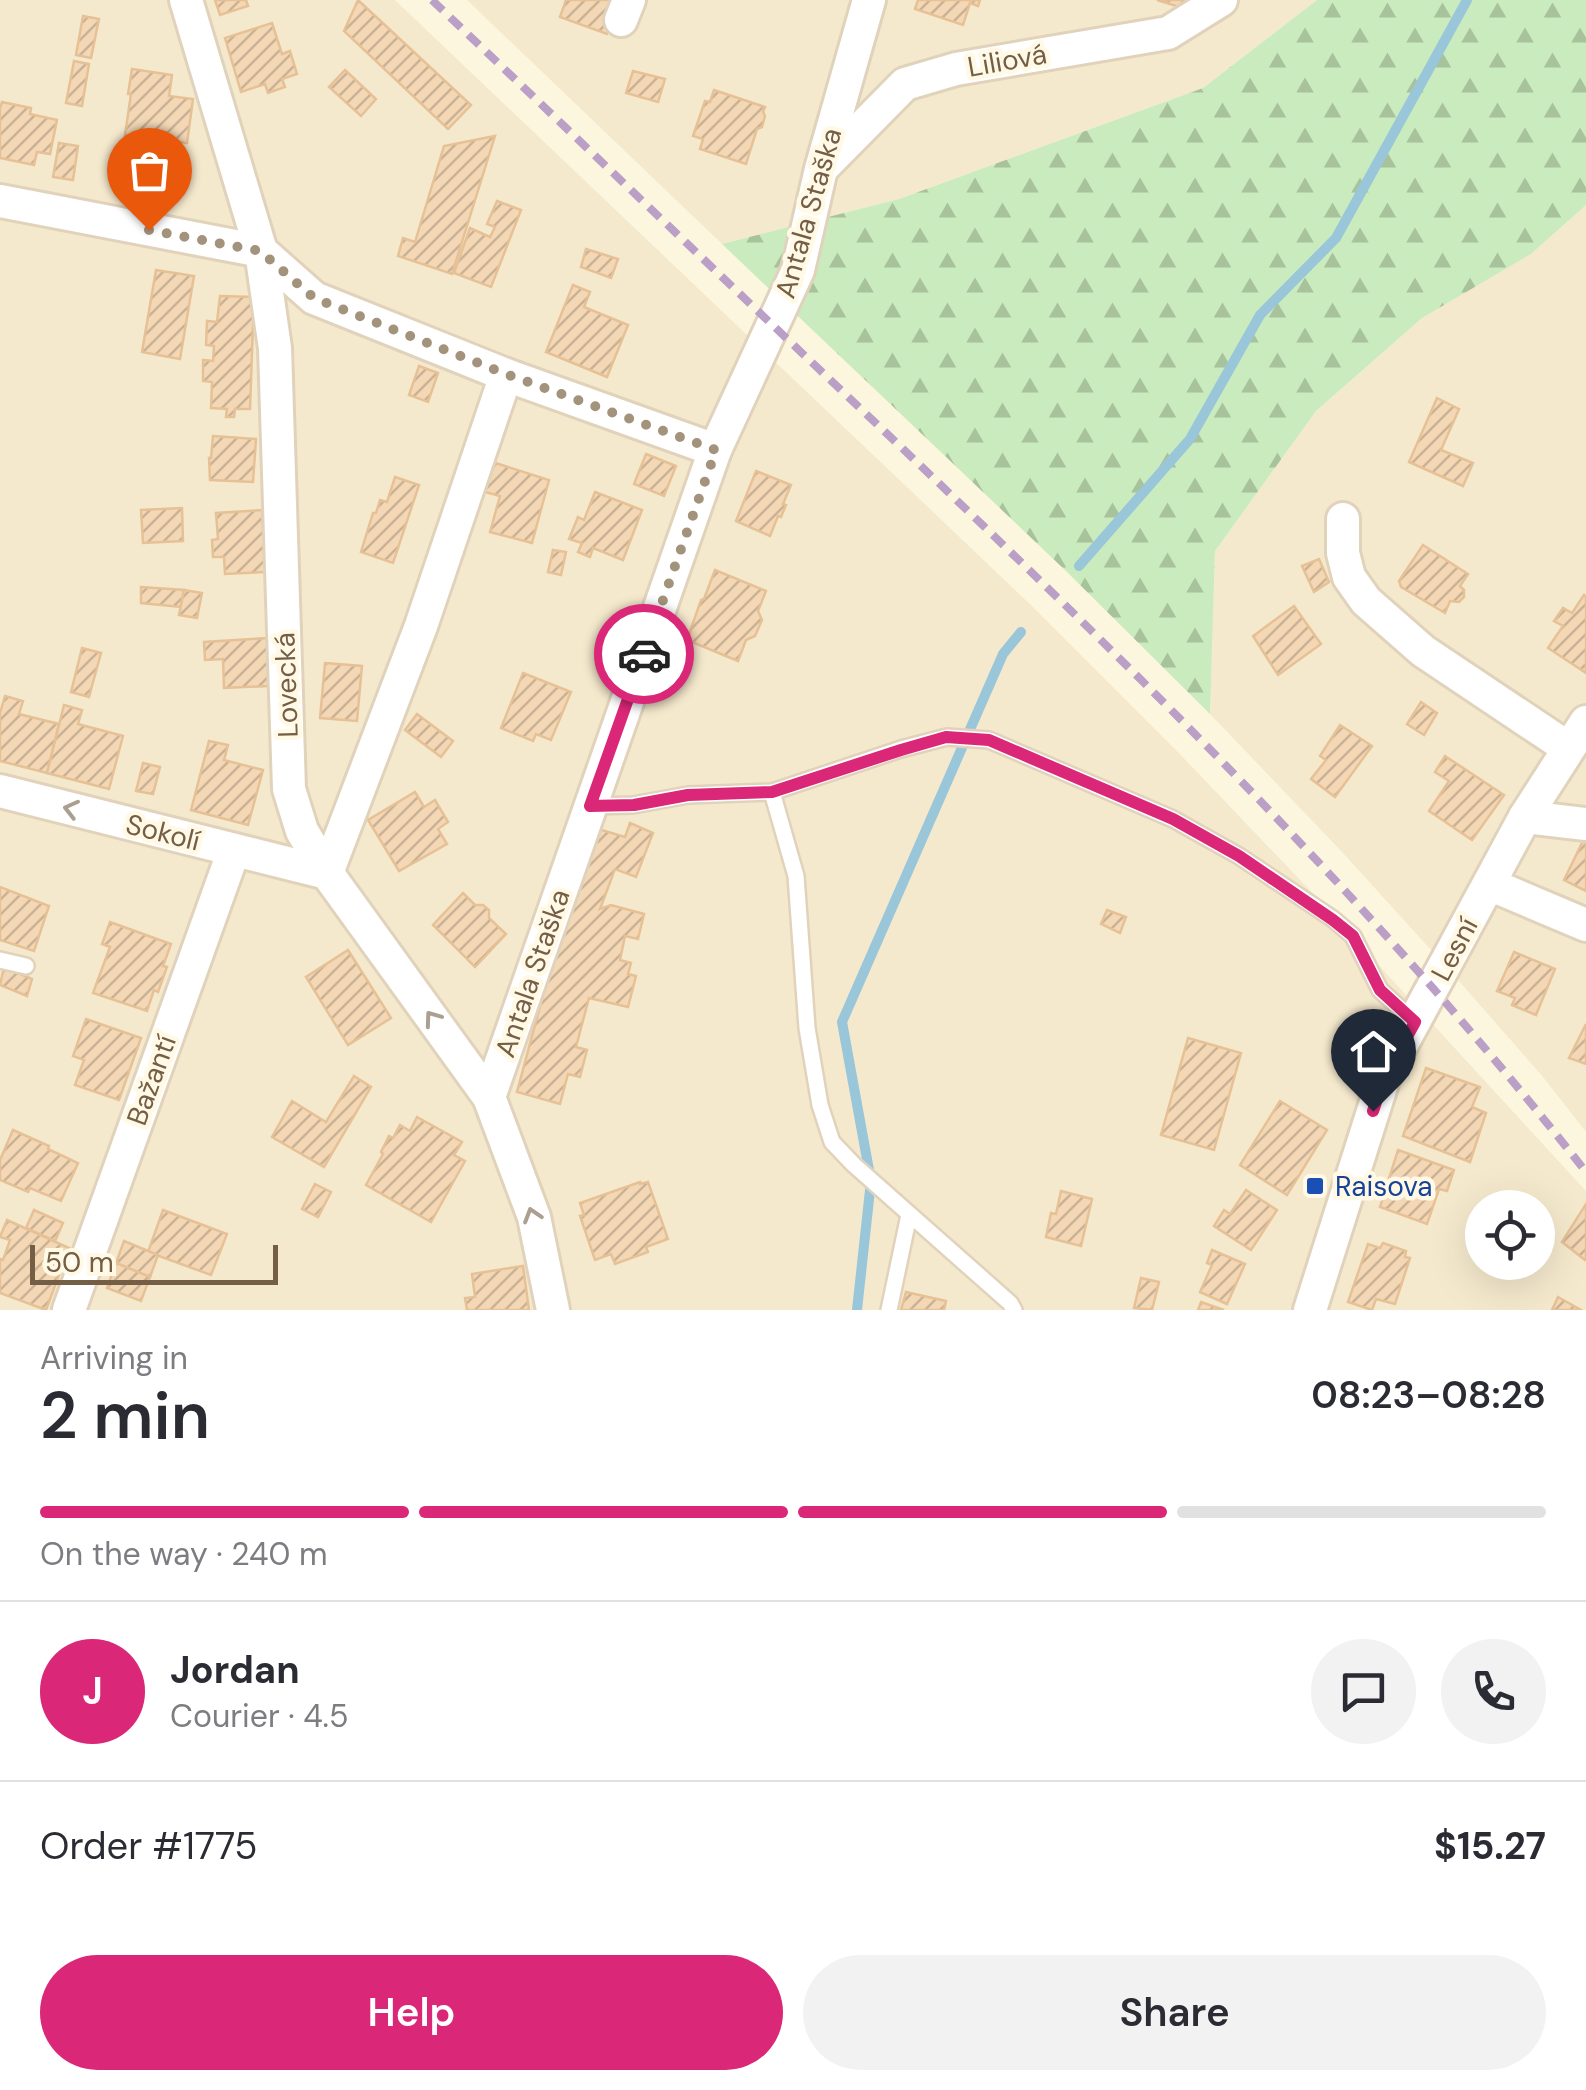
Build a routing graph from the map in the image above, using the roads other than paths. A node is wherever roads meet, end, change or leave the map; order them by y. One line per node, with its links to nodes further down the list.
1 (186, 0): 6 (street, Lovecká)
2 (1220, 0): 4 (street, Liliová)
3 (857, 3): 4 (street, Antala Staška)
4 (821, 169): 8 (street, Antala Staška)
5 (0, 201): 6 (street)
6 (260, 251): 7 (street); 17 (street, Lovecká)
7 (506, 374): 8 (street); 17 (street)
8 (716, 450): 13 (street, Antala Staška)
9 (1342, 519): 10 (street, Lesní)
10 (1577, 735): 14 (street, Lesní)
11 (0, 791): 16 (street, Sokolí, one-way to 11)
12 (772, 792): 13 (lane); 22 (lane); 24 (lane)
13 (590, 806): 23 (street, Antala Staška)
14 (1526, 817): 15 (street); 18 (street, Lesní)
15 (1586, 824)
16 (234, 850): 17 (street, Sokolí); 25 (street, Bažantí)
17 (326, 873): 23 (street, Lovecká, one-way to 17)
18 (1488, 884): 19 (street); 22 (street, Lesní)
19 (1586, 925)
20 (0, 960): 21 (lane)
21 (26, 966)
22 (1415, 1022): 29 (street, Lesní)
23 (489, 1097): 26 (street, Lovecká, one-way to 23)
24 (909, 1215): 27 (lane); 28 (lane)
25 (69, 1310)
26 (553, 1310)
27 (889, 1310)
28 (1014, 1310)
29 (1310, 1310)

